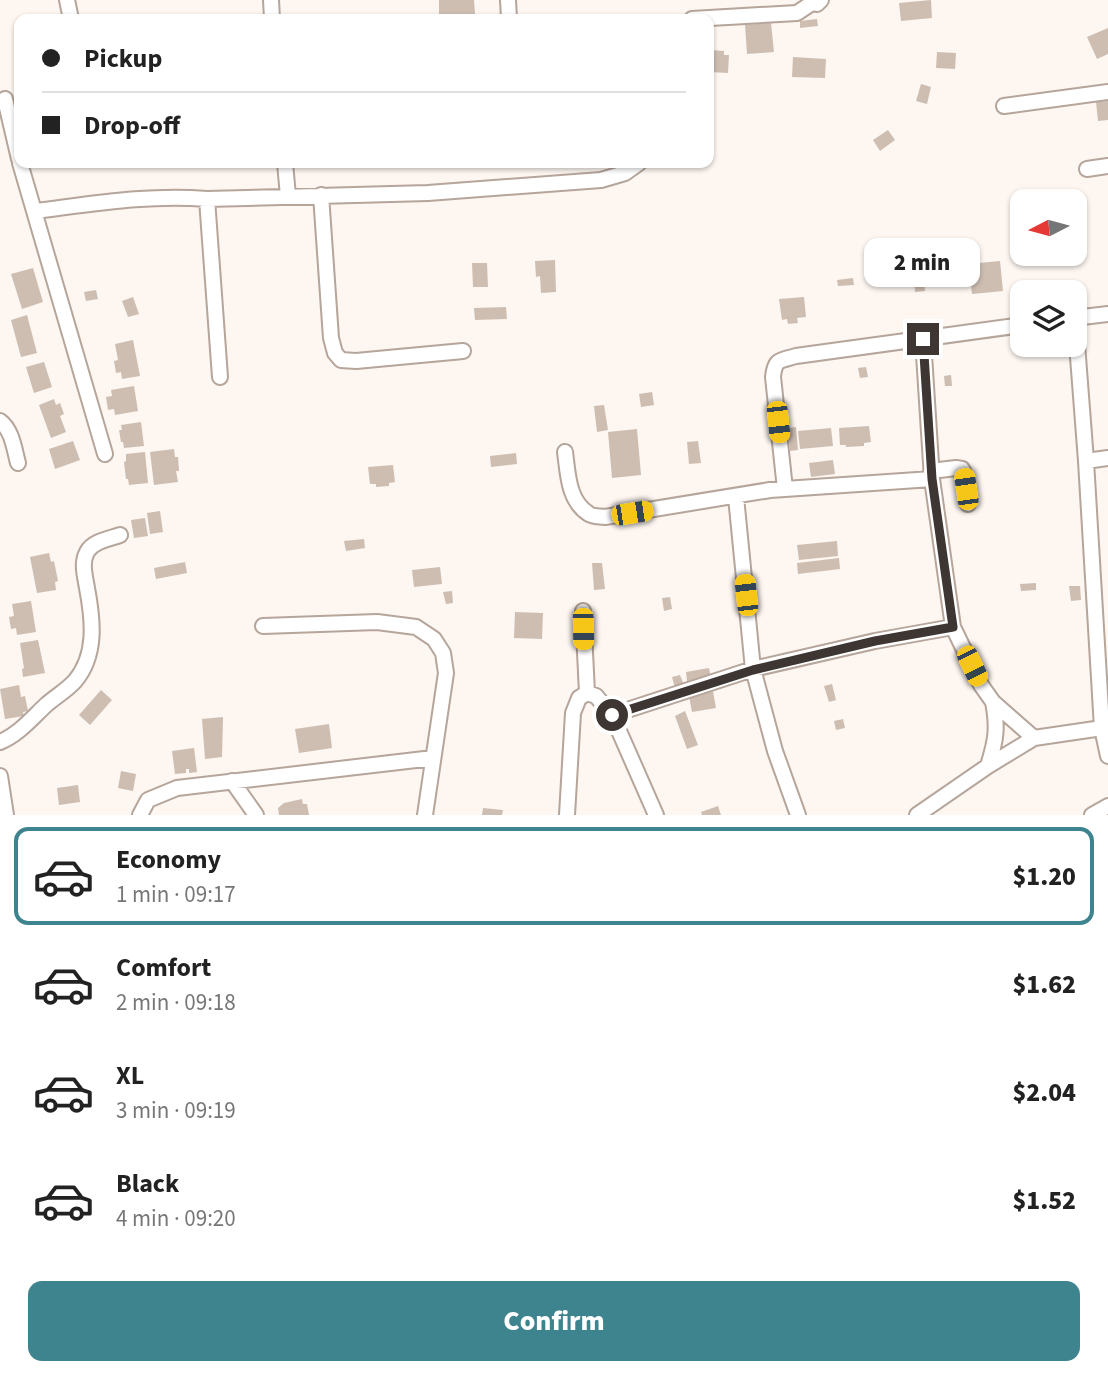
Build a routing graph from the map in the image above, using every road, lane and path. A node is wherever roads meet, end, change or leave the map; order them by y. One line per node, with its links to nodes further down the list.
1 (821, 0): 2 (street)
2 (714, 18)
3 (1108, 92): 5 (street)
4 (8, 98): 6 (street)
5 (1004, 106)
6 (14, 130)
7 (1108, 166): 11 (street)
8 (22, 168): 15 (street)
9 (285, 168): 13 (street)
10 (632, 168): 12 (street)
11 (1087, 169)
12 (321, 195): 13 (street); 20 (street)
13 (288, 196): 14 (street)
14 (207, 199): 15 (street); 22 (street)
15 (35, 211): 25 (street)
16 (1108, 314): 17 (street)
17 (1087, 317)
18 (1010, 327): 19 (street)
19 (923, 339): 29 (street); 30 (street)
20 (463, 351)
21 (1078, 357): 27 (street)
22 (220, 377)
23 (0, 421): 28 (street)
24 (565, 452): 31 (street)
25 (105, 454)
26 (1108, 458): 27 (street)
27 (1086, 461): 41 (street)
28 (18, 463)
29 (932, 475): 30 (street); 32 (street); 36 (street)
30 (785, 489): 31 (street)
31 (736, 497): 37 (street)
32 (968, 505)
33 (120, 535): 43 (street)
34 (583, 611): 38 (street)
35 (263, 626): 45 (street)
36 (953, 627): 37 (street); 39 (street)
37 (753, 670): 40 (street); 56 (street)
38 (587, 693): 40 (street); 54 (street)
39 (993, 702): 42 (street); 46 (street)
40 (612, 715): 55 (street)
41 (1102, 728): 42 (street); 44 (street)
42 (1034, 738): 46 (street)
43 (0, 742)
44 (1108, 755)
45 (433, 758): 48 (street); 53 (street)
46 (989, 766): 57 (street)
47 (0, 776): 50 (street)
48 (232, 781): 51 (street); 52 (street)
49 (1108, 806): 58 (street)
50 (6, 815)
51 (140, 815)
52 (257, 815)
53 (425, 815)
54 (567, 815)
55 (656, 815)
56 (798, 815)
57 (917, 815)
58 (1092, 815)

